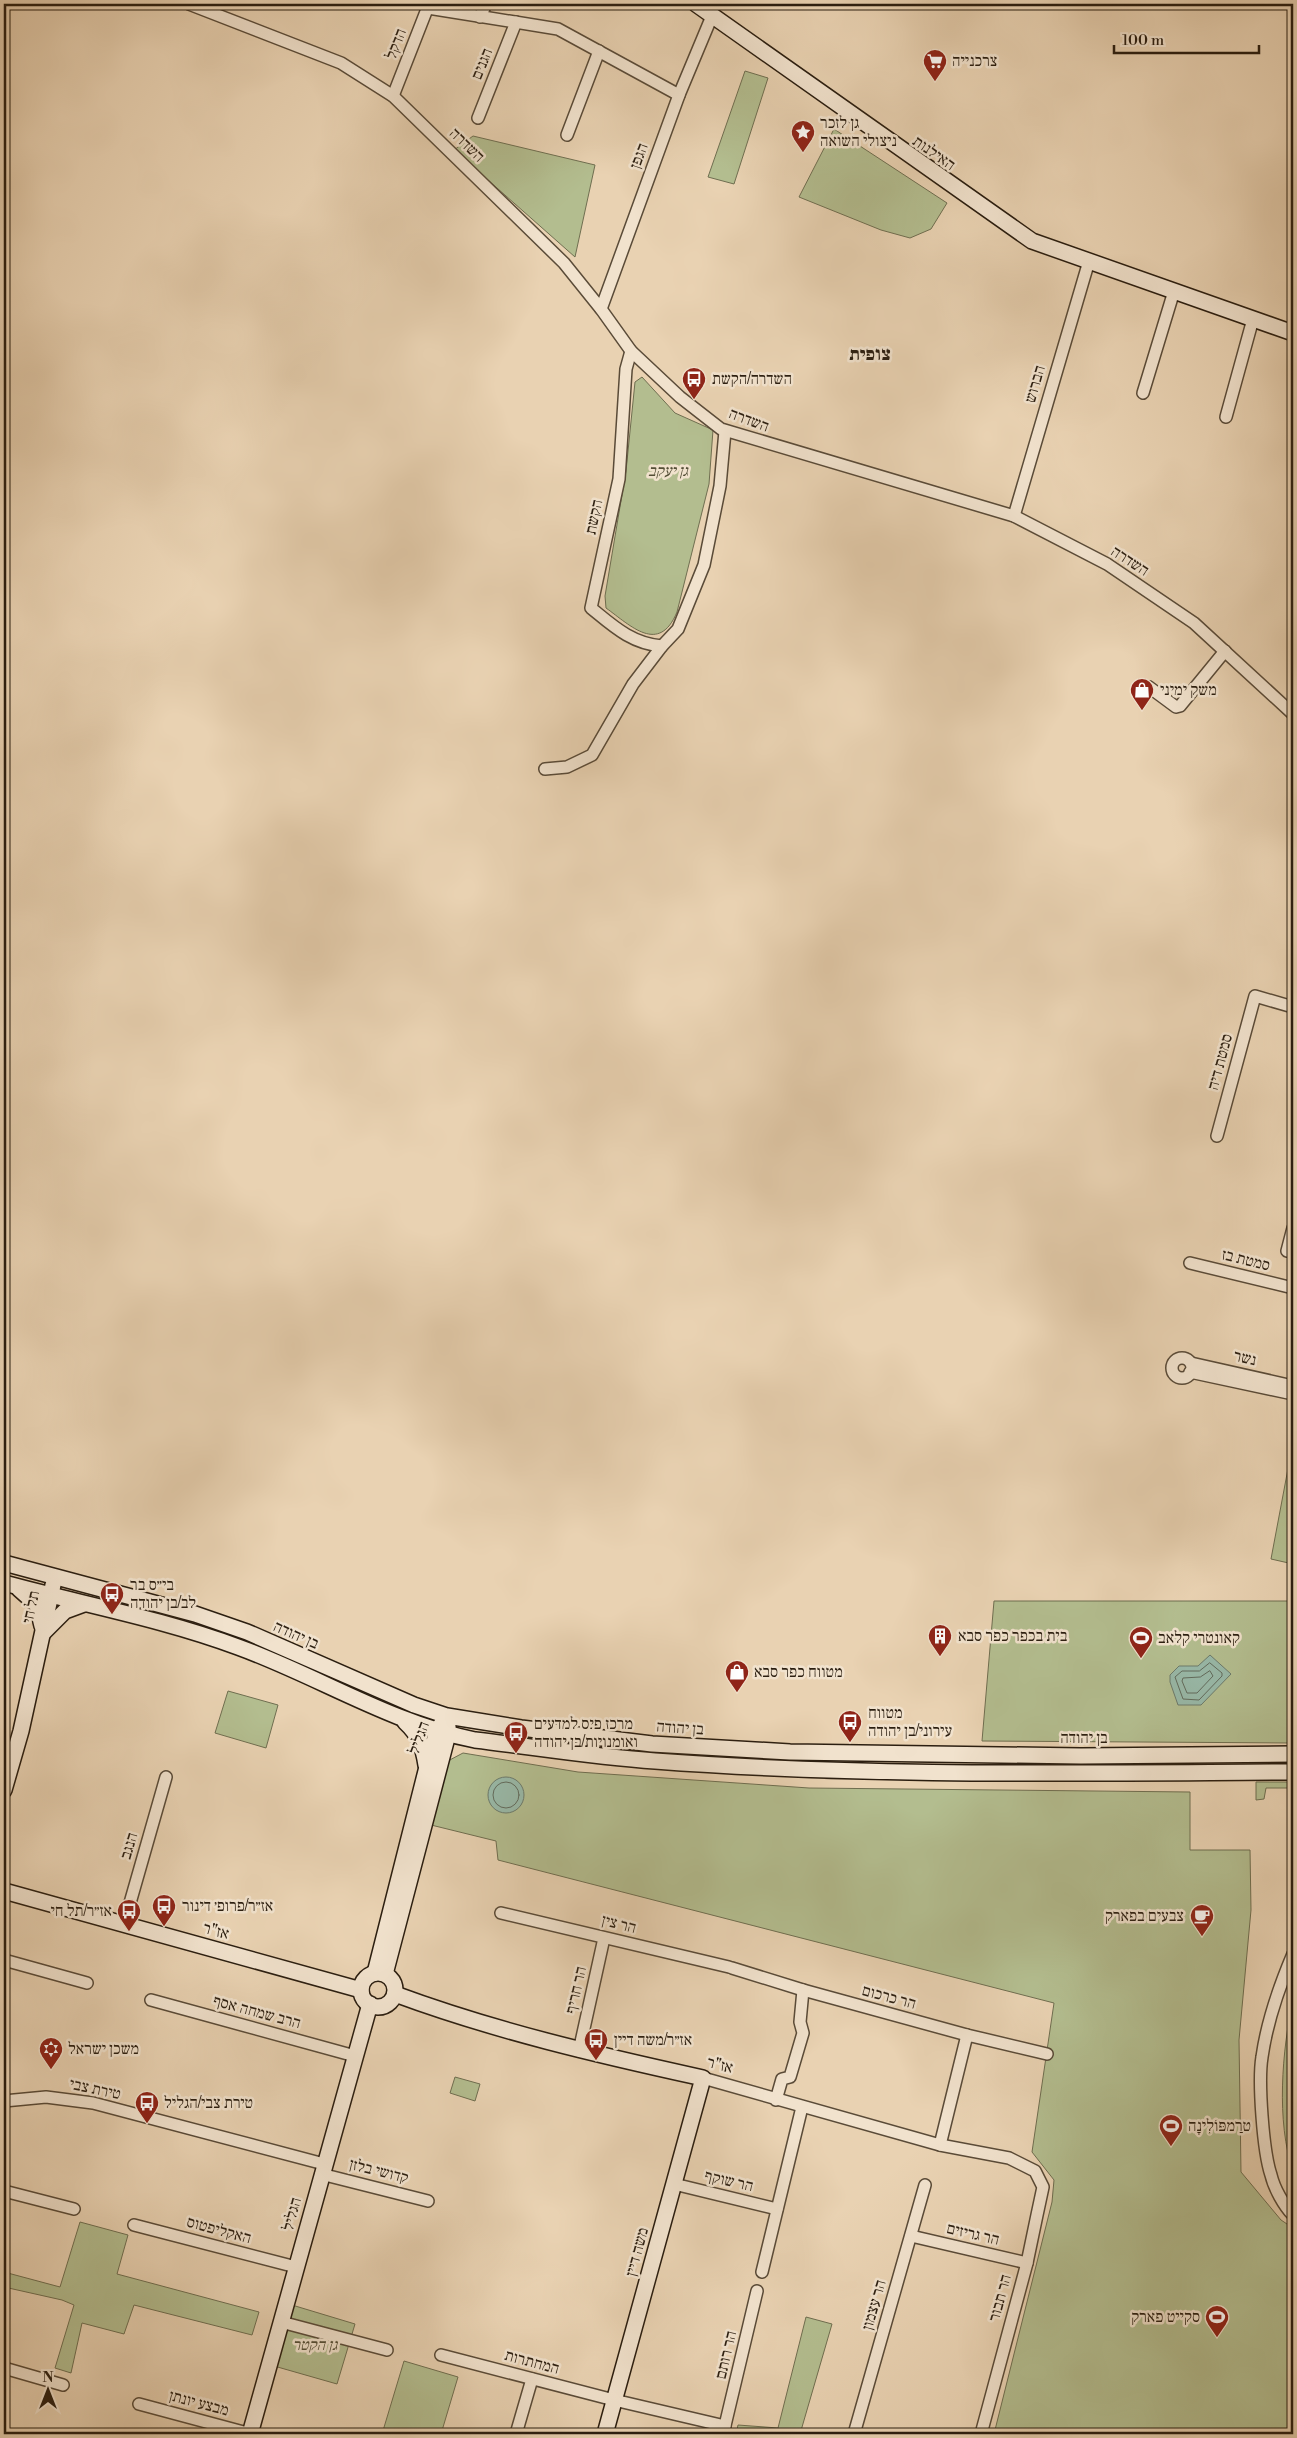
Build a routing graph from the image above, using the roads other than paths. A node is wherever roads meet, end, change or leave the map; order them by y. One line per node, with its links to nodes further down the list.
1 (189, 4): 10 (street, השדרה)
2 (486, 4): 6 (street)
3 (696, 4): 5 (street, האילנות)
4 (428, 6): 6 (street); 10 (street, הדקל)
5 (712, 16): 9 (street, הגפן); 13 (street, האילנות)
6 (480, 17): 7 (street)
7 (516, 22): 8 (street); 11 (street, הגנים)
8 (599, 52): 9 (street); 12 (street)
9 (679, 94): 15 (street, הגפן)
10 (393, 96): 15 (street, השדרה)
11 (478, 118)
12 (567, 135)
13 (1089, 261): 14 (street, האילנות); 22 (street, הברוש)
14 (1174, 291): 16 (street, האילנות); 19 (street)
15 (602, 309): 18 (street, השדרה)
16 (1253, 319): 17 (street, האילנות); 20 (street)
17 (1293, 333)
18 (631, 351): 21 (street, השדרה); 23 (street, הקשת)
19 (1143, 393)
20 (1226, 416)
21 (725, 431): 22 (street, השדרה); 23 (street)
22 (1014, 516): 24 (street, השדרה)
23 (662, 646): 27 (street)
24 (1225, 651): 25 (street); 26 (street, השדרה)
25 (1149, 687)
26 (1293, 714)
27 (545, 769)
28 (1293, 1007): 29 (street, סמטת דיה)
29 (1217, 1136)
30 (1293, 1228): 31 (street)
31 (1287, 1250)
32 (1190, 1263): 33 (street, סמטת בז)
33 (1293, 1288)
34 (1293, 1386): 35 (street, נשר)
35 (1293, 1394)
36 (4, 1563): 37 (street, בן יהודה)
37 (55, 1576): 39 (street, תל חי); 42 (street, בן יהודה)
38 (9, 1585): 39 (street, בן יהודה); 41 (street)
39 (51, 1595): 40 (street, בן יהודה); 41 (street, תל חי)
40 (84, 1604): 41 (street); 43 (street, בן יהודה)
41 (43, 1633): 51 (street, תל חי)
42 (447, 1716): 44 (street, הגליל); 46 (street, בן יהודה)
43 (402, 1719): 44 (street, בן יהודה); 48 (street)
44 (442, 1733): 45 (street, בן יהודה); 47 (street, הגליל); 48 (street, הגליל)
45 (474, 1740): 47 (street); 49 (street, בן יהודה)
46 (1293, 1754)
47 (441, 1761): 58 (street, הגליל)
48 (427, 1767): 58 (street, הגליל)
49 (1293, 1772)
50 (166, 1777): 54 (street, הנגב)
51 (4, 1790)
52 (4, 1891): 54 (street, אז"ר)
53 (501, 1913): 55 (street, הר צין)
54 (124, 1924): 60 (street, אז"ר)
55 (604, 1938): 61 (street, הר צין); 66 (street, הר חריף)
56 (1293, 1954): 82 (street)
57 (4, 1960): 59 (street)
58 (380, 1974): 60 (street); 62 (street)
59 (87, 1983)
60 (361, 1990): 64 (street)
61 (803, 1990): 65 (street, הר כרכום); 70 (street)
62 (395, 1994): 64 (street); 66 (street, אז"ר)
63 (151, 2000): 68 (street, הרב שמחה אסף)
64 (370, 2004): 68 (street, הגליל)
65 (967, 2035): 67 (street, הר כרכום); 73 (street)
66 (579, 2050): 69 (street, אז"ר)
67 (1047, 2054)
68 (355, 2056): 74 (street, הגליל)
69 (703, 2078): 70 (street, אז"ר); 76 (street, משה דיין)
70 (776, 2100): 72 (street, אז"ר)
71 (4, 2101): 74 (street, טירת צבי)
72 (802, 2107): 73 (street, אז"ר); 81 (street)
73 (940, 2145): 75 (street, אז"ר)
74 (323, 2169): 79 (street, קדושי בלזן); 86 (street, הגליל)
75 (1036, 2171): 85 (street, הר תבור)
76 (674, 2184): 81 (street, הר שוקף); 95 (street, משה דיין)
77 (925, 2185): 84 (street, הר עצמון)
78 (4, 2191): 80 (street)
79 (428, 2201)
80 (74, 2209)
81 (777, 2209): 87 (street)
82 (1293, 2215)
83 (134, 2225): 86 (street, האקליפטוס)
84 (911, 2236): 85 (street, הר גריזים); 101 (street, הר עצמון)
85 (1027, 2263): 102 (street, הר תבור)
86 (296, 2267): 89 (street, הגליל)
87 (762, 2272)
88 (757, 2291): 97 (street, הר רותם)
89 (281, 2322): 90 (street); 98 (street, הגליל)
90 (387, 2350)
91 (442, 2355): 93 (street, המחתרות)
92 (4, 2368): 94 (street)
93 (532, 2378): 95 (street, המחתרות); 99 (street)
94 (63, 2385)
95 (614, 2400): 97 (street, הר רותם); 100 (street, משה דיין)
96 (139, 2404): 98 (street, מבצע יונתן)
97 (724, 2430)
98 (251, 2434)
99 (516, 2434)
100 (605, 2434)
101 (854, 2434)
102 (981, 2434)

